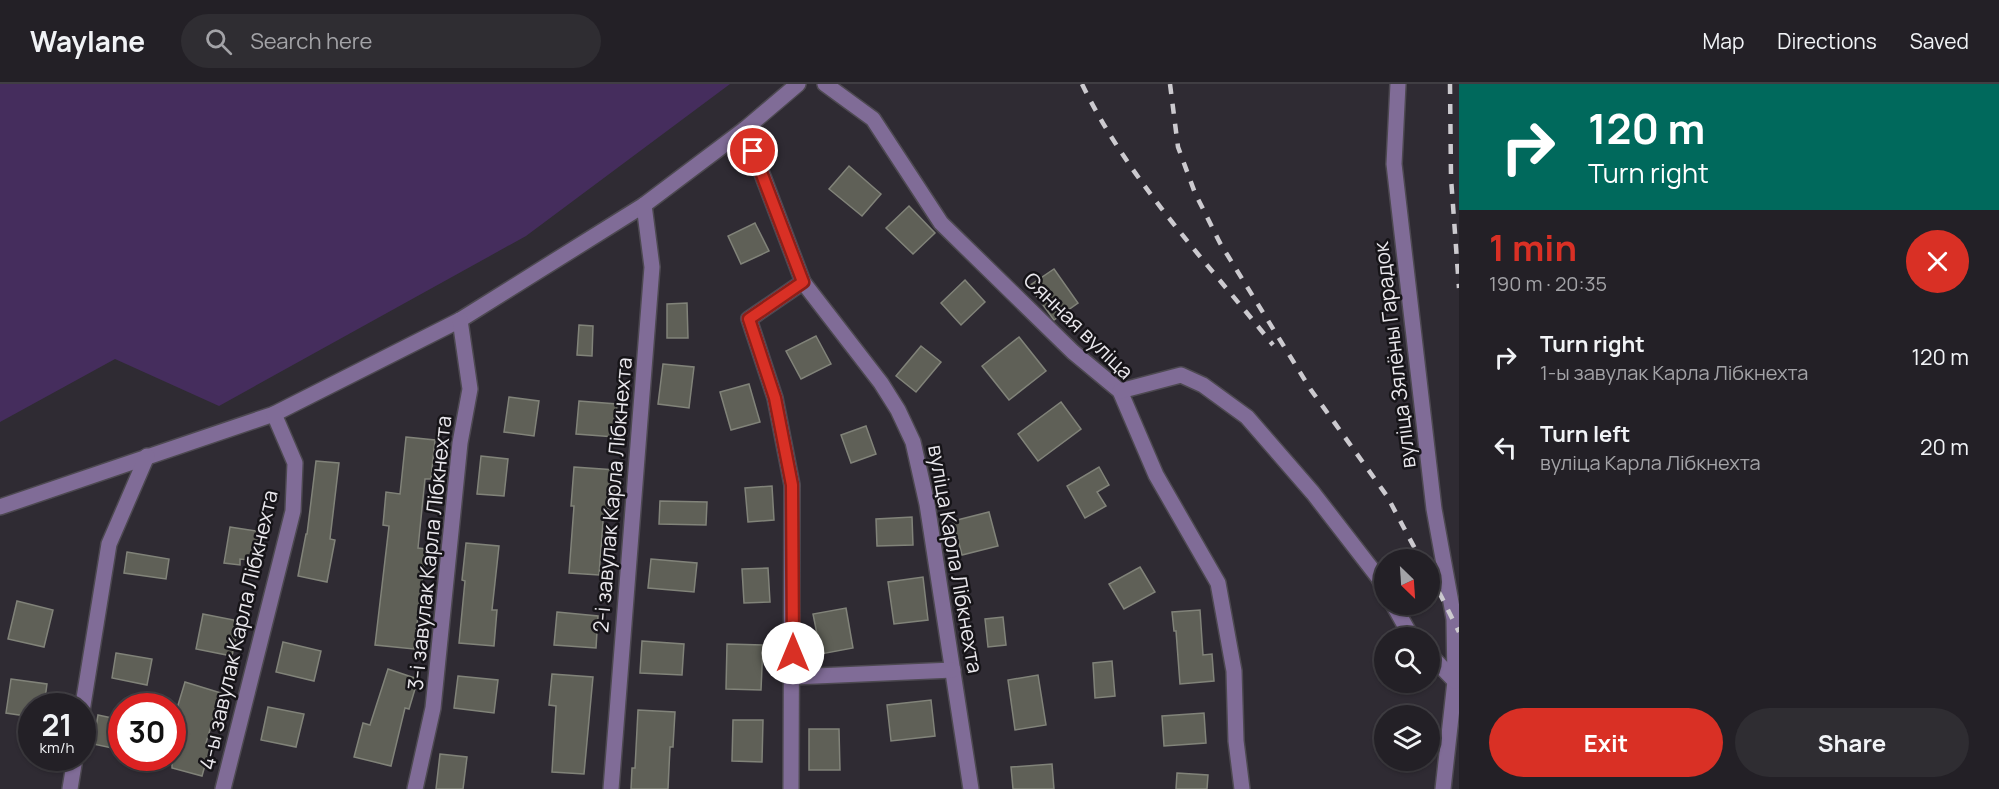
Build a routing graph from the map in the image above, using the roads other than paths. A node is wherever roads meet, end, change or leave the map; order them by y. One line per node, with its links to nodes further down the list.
1 (798, 84): 4 (street)
2 (825, 84): 8 (street, Сянная вуліца)
3 (1398, 84): 16 (street, вуліца Зялёны Гарадок)
4 (745, 129): 5 (street); 6 (street, вуліца Карла Лібкнехта)
5 (644, 205): 7 (street); 22 (street, 2-і завулак Карла Лібкнехта)
6 (803, 282): 14 (street, вуліца Карла Лібкнехта); 15 (street)
7 (460, 320): 9 (street); 21 (street, 3-і завулак Карла Лібкнехта)
8 (1120, 391): 12 (street); 25 (street, Сянная вуліца)
9 (274, 414): 10 (street); 20 (street, 4-ы завулак Карла Лібкнехта)
10 (147, 456): 11 (street); 17 (street)
11 (0, 507)
12 (1374, 572)
13 (1440, 665): 16 (street)
14 (953, 670): 15 (street); 24 (street, вуліца Карла Лібкнехта)
15 (793, 677): 23 (street)
16 (1455, 681): 26 (street)
17 (85, 693)
18 (73, 771): 19 (street)
19 (70, 789)
20 (223, 789)
21 (415, 789)
22 (611, 789)
23 (791, 789)
24 (971, 789)
25 (1242, 789)
26 (1443, 789)

